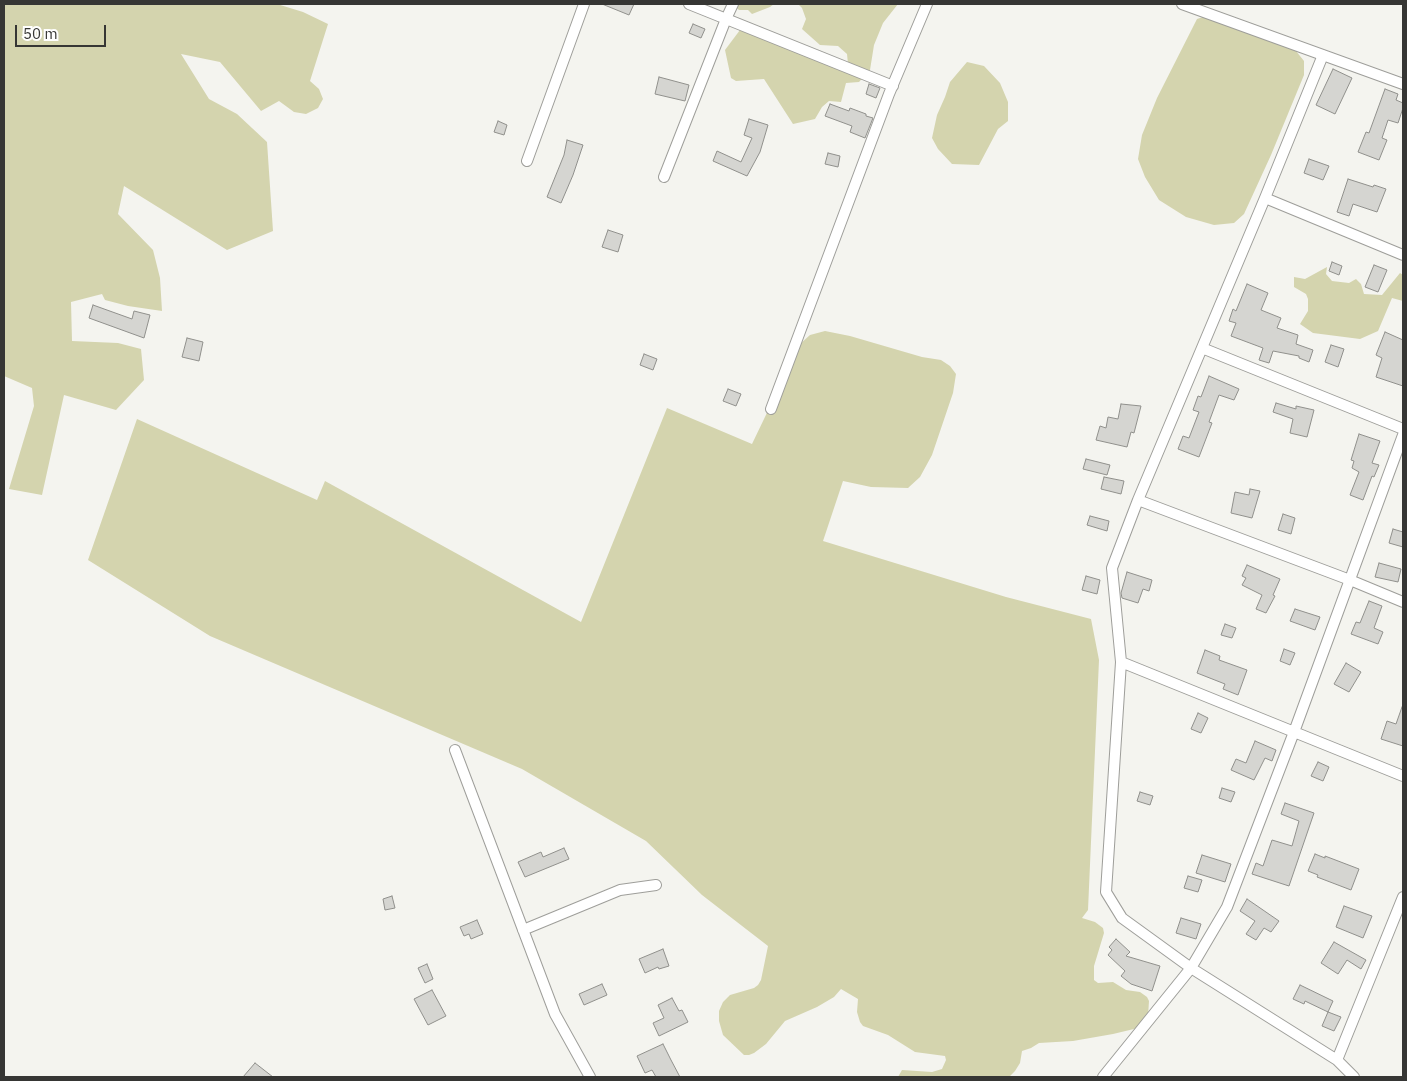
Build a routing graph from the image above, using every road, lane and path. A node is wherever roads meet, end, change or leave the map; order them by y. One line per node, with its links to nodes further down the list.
1 (584, 4): 10 (street)
2 (689, 4): 6 (street)
3 (734, 4): 6 (street)
4 (927, 4): 9 (street)
5 (1182, 4): 7 (street)
6 (726, 19): 9 (street); 11 (street)
7 (1323, 55): 8 (street); 12 (street)
8 (1403, 84)
9 (893, 86): 15 (street)
10 (527, 161)
11 (664, 177)
12 (1265, 198): 13 (street); 14 (street)
13 (1403, 255)
14 (1202, 348): 16 (street); 18 (street)
15 (771, 409)
16 (1403, 429)
17 (1403, 435): 19 (street)
18 (1138, 500): 19 (street); 21 (street)
19 (1350, 580): 20 (street); 22 (street)
20 (1403, 602)
21 (1121, 662): 22 (street); 28 (street)
22 (1294, 732): 24 (street); 28 (street)
23 (454, 750): 27 (street)
24 (1403, 776)
25 (656, 885): 27 (street)
26 (1403, 897): 29 (street)
27 (523, 930): 30 (street)
28 (1191, 968): 29 (street); 31 (street)
29 (1337, 1060): 32 (street)
30 (590, 1077)
31 (1103, 1077)
32 (1354, 1077)

